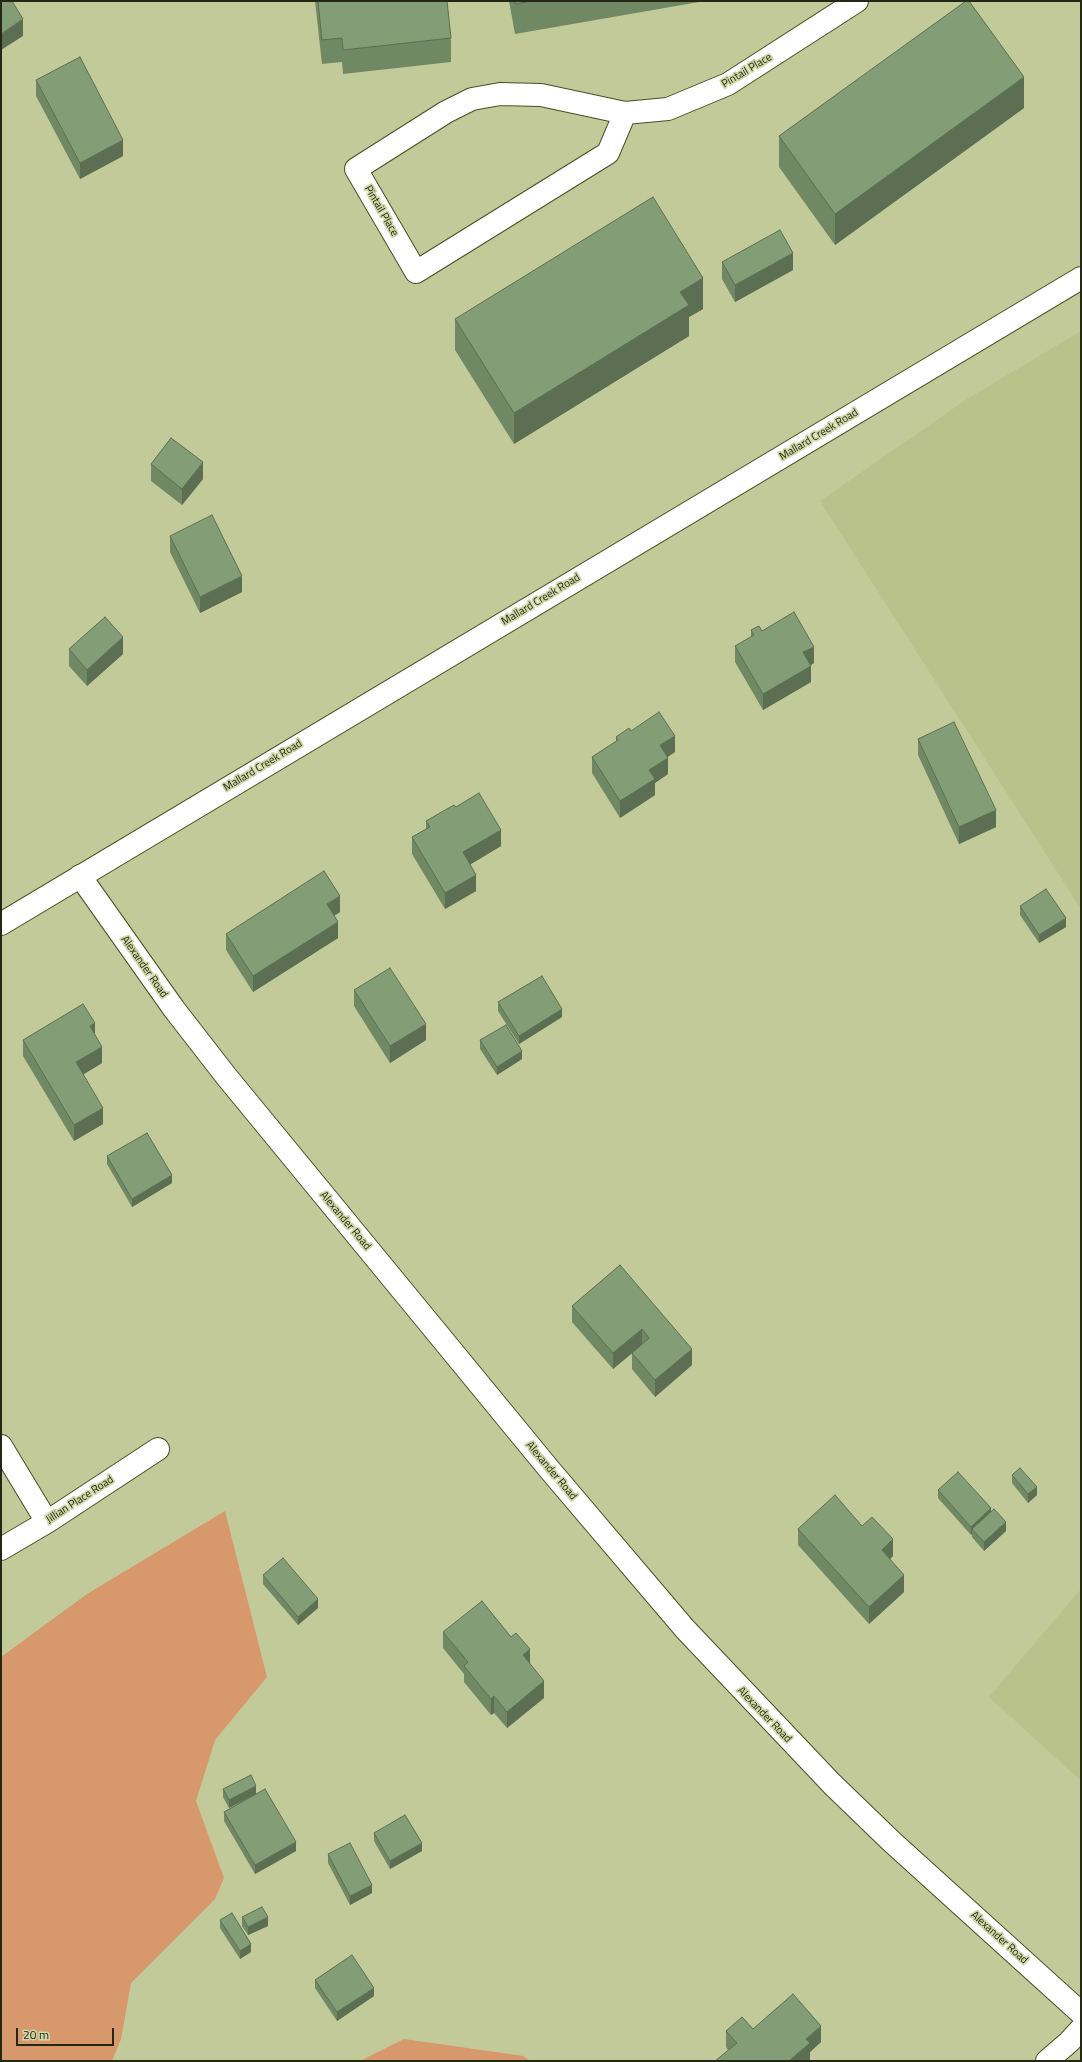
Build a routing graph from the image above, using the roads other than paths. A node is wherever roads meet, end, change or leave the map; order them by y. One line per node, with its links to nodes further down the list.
1 (857, 1): 2 (street, Pintail Place)
2 (625, 113): 2 (street, Pintail Place)
3 (1081, 278): 4 (street, Mallard Creek Road)
4 (80, 876): 5 (street, Mallard Creek Road); 10 (street, Alexander Road)
5 (1, 924)
6 (1, 1446): 8 (street)
7 (158, 1449): 8 (street, Jillian Place Road)
8 (47, 1522): 9 (street, Jillian Place Road)
9 (1, 1550)
10 (1081, 2013)
11 (1081, 2029): 12 (street)
12 (1047, 2061)

